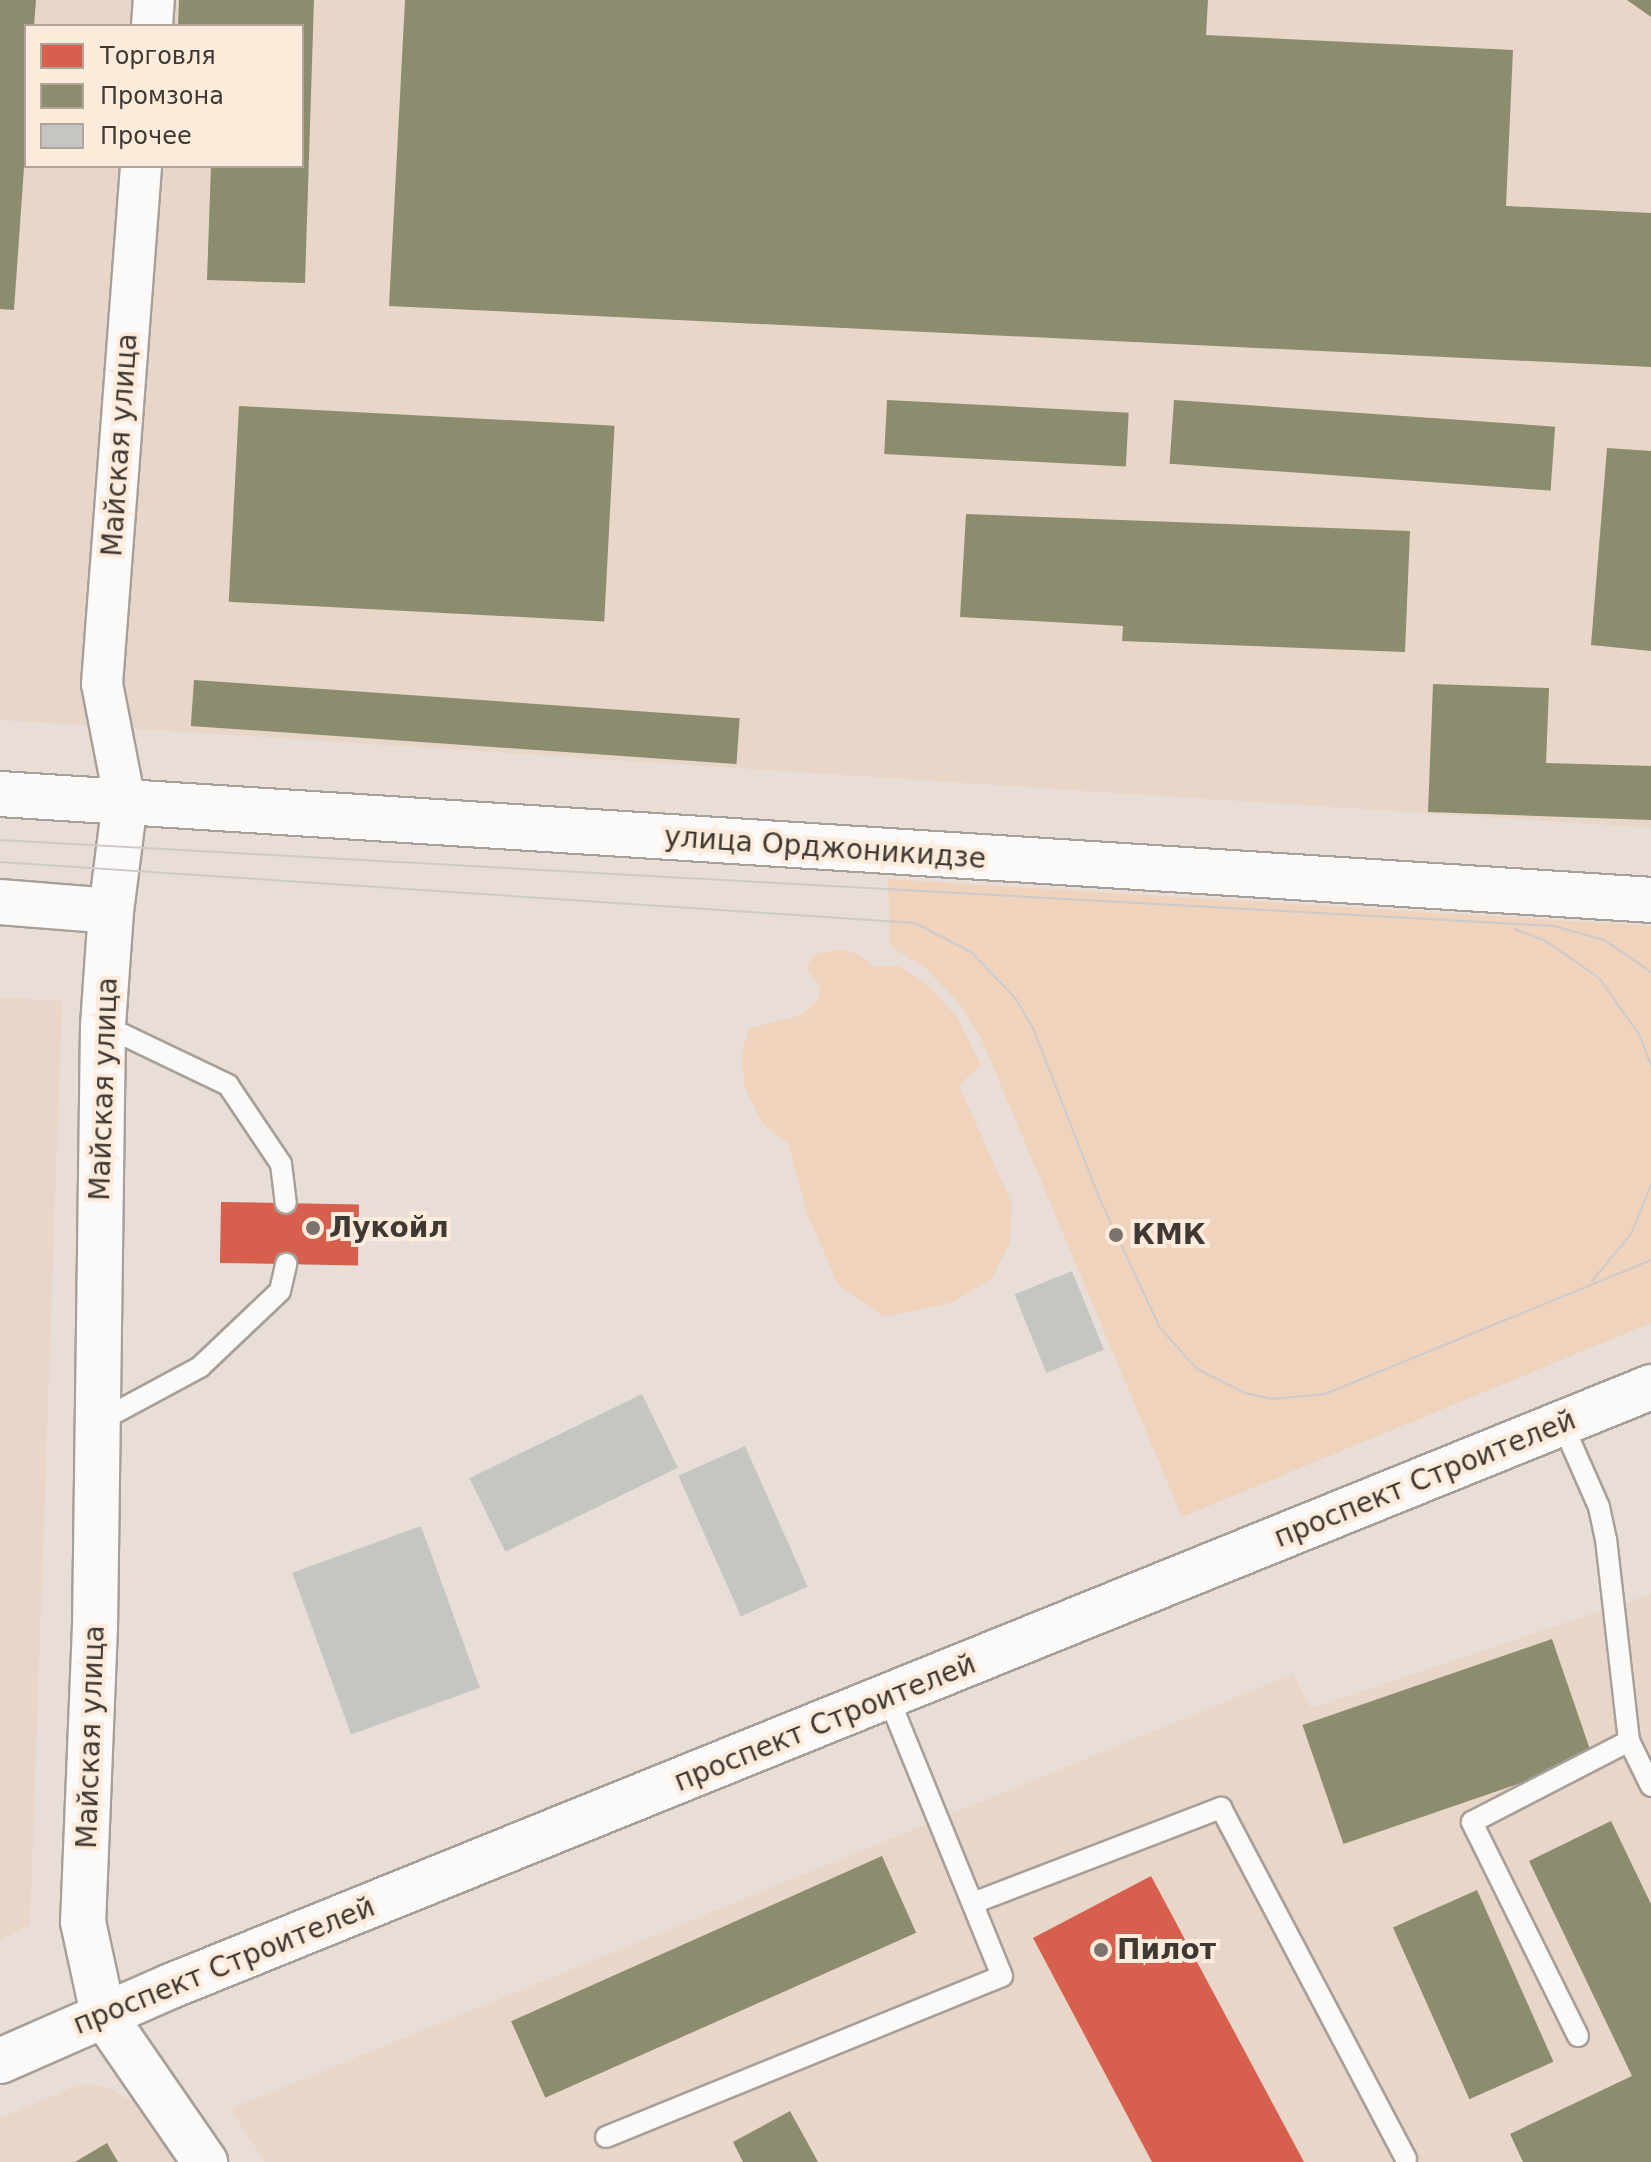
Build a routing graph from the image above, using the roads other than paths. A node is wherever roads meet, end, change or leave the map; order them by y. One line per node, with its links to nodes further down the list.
1 (154, 0): 2 (street)
2 (152, 24)
3 (141, 168): 5 (street, Майская улица)
4 (0, 794): 5 (street, улица Орджоникидзе)
5 (125, 802): 6 (street, улица Орджоникидзе); 8 (street, Майская улица)
6 (1651, 900)
7 (0, 902): 8 (street)
8 (111, 911): 9 (street, Майская улица)
9 (103, 1025): 10 (lane); 13 (street, Майская улица)
10 (286, 1203)
11 (286, 1264): 13 (lane)
12 (1651, 1387): 14 (street, проспект Строителей)
13 (98, 1422): 19 (street, Майская улица)
14 (1562, 1423): 15 (street, проспект Строителей); 16 (lane)
15 (888, 1697): 18 (lane); 19 (street, проспект Строителей)
16 (1629, 1741): 17 (lane); 20 (lane)
17 (1651, 1786)
18 (973, 1903): 22 (lane); 23 (lane)
19 (103, 2014): 21 (street, проспект Строителей); 24 (street)
20 (1578, 2036)
21 (0, 2061)
22 (606, 2137)
23 (1406, 2159)
24 (205, 2162)

